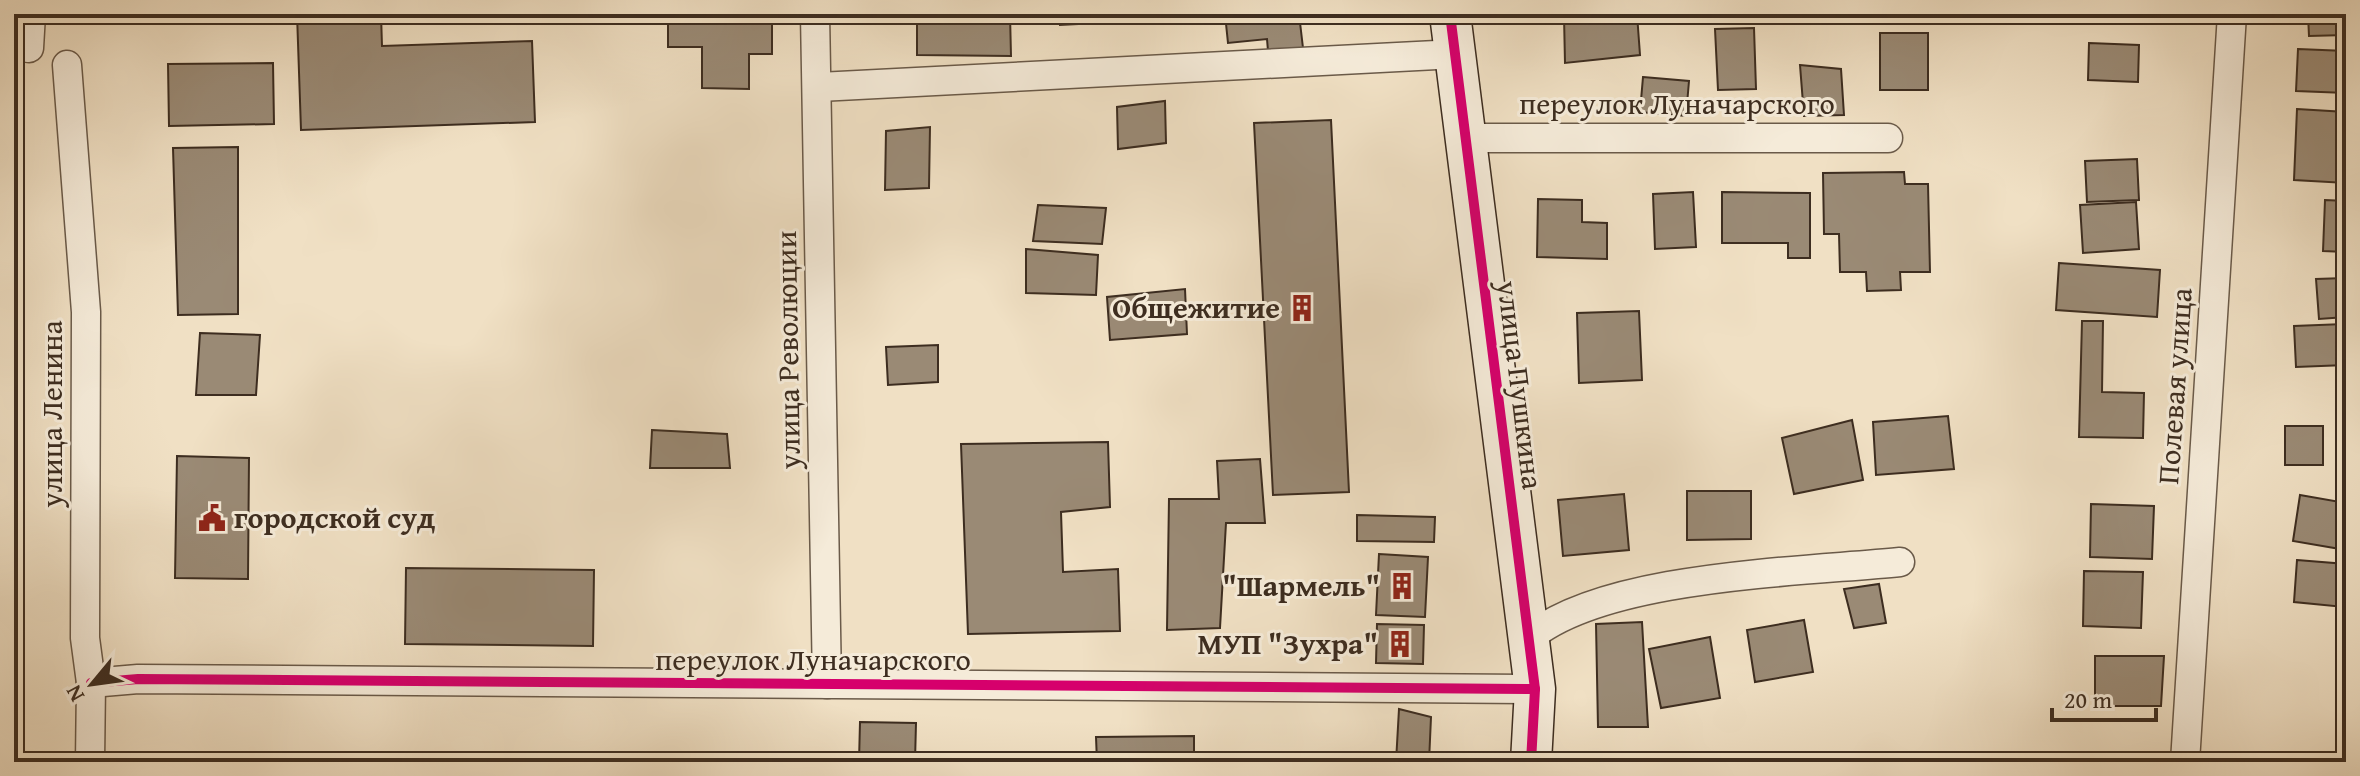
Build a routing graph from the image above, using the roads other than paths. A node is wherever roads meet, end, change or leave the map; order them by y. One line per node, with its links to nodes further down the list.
1 (31, 14): 5 (street)
2 (815, 14): 8 (street, улица Революции)
3 (1450, 14): 6 (street, улица Пушкина)
4 (2232, 14): 18 (street, Полевая улица)
5 (22, 47)
6 (1456, 54): 8 (street); 9 (street, улица Пушкина)
7 (67, 65): 13 (street, улица Ленина)
8 (819, 87): 14 (street, улица Революции)
9 (1465, 138): 10 (street, переулок Луначарского); 12 (street, улица Пушкина)
10 (1888, 138)
11 (1900, 562): 12 (street)
12 (1528, 639): 15 (street, улица Пушкина)
13 (91, 683): 14 (street, переулок Луначарского); 16 (street, улица Ленина)
14 (827, 684): 15 (street, переулок Луначарского)
15 (1535, 689): 17 (street, улица Пушкина)
16 (90, 762)
17 (1531, 762)
18 (2185, 762)

